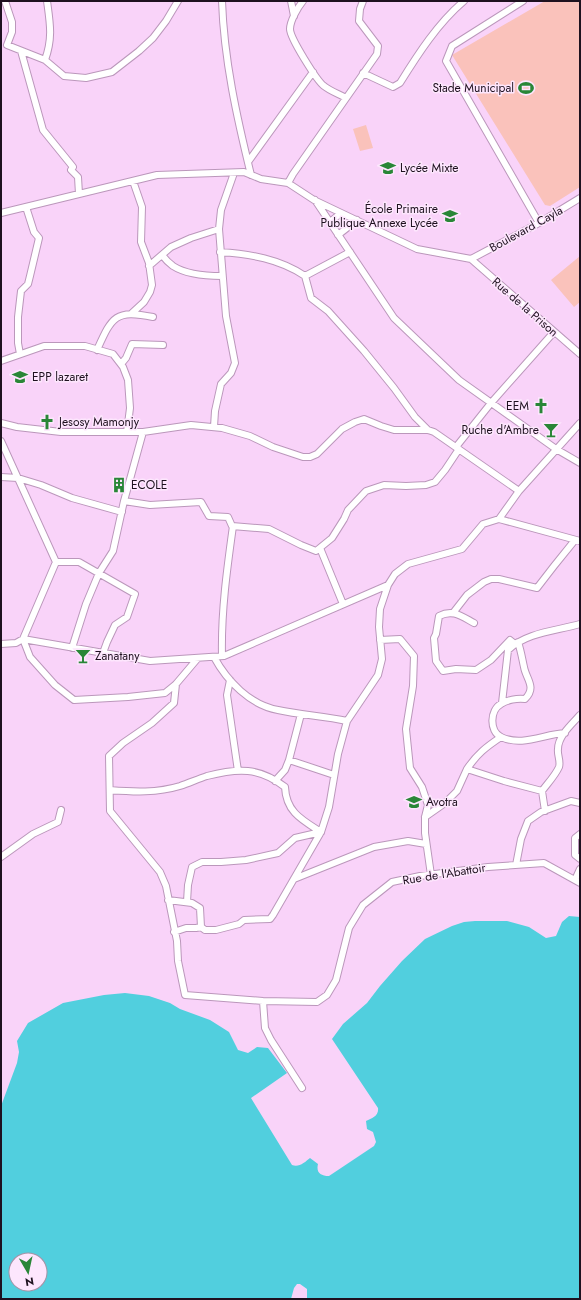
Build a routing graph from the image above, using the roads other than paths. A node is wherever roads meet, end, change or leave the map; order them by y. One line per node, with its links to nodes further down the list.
1 (5, 1): 11 (street)
2 (47, 1): 13 (street)
3 (178, 1): 13 (street)
4 (222, 1): 17 (street)
5 (290, 1): 10 (street)
6 (303, 1): 10 (street)
7 (363, 1): 15 (street)
8 (464, 1): 15 (street)
9 (521, 2): 30 (street)
10 (294, 16): 14 (street)
11 (4, 46): 12 (street)
12 (21, 51): 13 (street); 22 (street)
13 (45, 60)
14 (313, 72): 16 (street); 17 (street)
15 (363, 73): 16 (street)
16 (346, 98): 21 (street)
17 (248, 162): 19 (street)
18 (234, 173): 19 (street); 20 (street); 31 (street)
19 (251, 175): 21 (street)
20 (133, 181): 22 (street); 37 (street)
21 (288, 183): 24 (street)
22 (80, 194): 25 (street)
23 (580, 198): 30 (street, Boulevard Cayla)
24 (314, 200): 27 (street); 29 (street)
25 (26, 207): 26 (street); 45 (street)
26 (1, 213)
27 (341, 213): 28 (street); 29 (street)
28 (357, 220): 32 (street); 36 (street)
29 (330, 222): 32 (street)
30 (538, 223): 36 (street, Boulevard Cayla)
31 (218, 229): 33 (street); 35 (street)
32 (338, 235): 34 (street)
33 (220, 252): 38 (street); 39 (street)
34 (350, 252): 39 (street); 49 (street)
35 (162, 255): 37 (street); 38 (street)
36 (471, 259): 42 (street, Rue de la Prison)
37 (149, 266): 40 (street)
38 (222, 276): 52 (street)
39 (305, 276): 53 (street)
40 (131, 314): 41 (street); 44 (street)
41 (153, 317)
42 (554, 332): 46 (street, Rue de la Prison); 49 (street)
43 (163, 345): 48 (street)
44 (97, 350): 45 (street); 48 (street)
45 (20, 354): 47 (street)
46 (580, 354)
47 (1, 361)
48 (121, 364): 54 (street)
49 (491, 403): 57 (street); 58 (street)
50 (580, 422): 58 (street)
51 (1, 423): 54 (street)
52 (214, 427): 53 (street); 55 (street)
53 (428, 430): 57 (street)
54 (126, 432): 55 (street)
55 (143, 432): 63 (street)
56 (1, 441): 61 (street)
57 (458, 448): 62 (street); 68 (street)
58 (556, 449): 59 (street); 62 (street)
59 (580, 463)
60 (1, 476): 61 (street)
61 (18, 478): 64 (street); 69 (street)
62 (519, 490): 65 (street)
63 (124, 501): 64 (street); 66 (street)
64 (122, 512): 70 (street)
65 (499, 519): 67 (street); 71 (street)
66 (233, 526): 68 (street); 82 (street)
67 (578, 541): 73 (street)
68 (320, 548): 72 (street)
69 (56, 562): 70 (street); 76 (street)
70 (99, 573): 80 (street); 81 (street)
71 (388, 585): 72 (street); 77 (street)
72 (343, 604): 82 (street)
73 (453, 613): 74 (street); 78 (street)
74 (474, 623)
75 (580, 624): 78 (street)
76 (23, 640): 79 (street); 80 (street); 86 (street)
77 (380, 640): 90 (street); 103 (street)
78 (516, 643): 87 (street); 87 (street)
79 (1, 644)
80 (72, 648): 81 (street)
81 (103, 653): 84 (street)
82 (222, 656): 83 (street)
83 (214, 657): 84 (street); 85 (street)
84 (198, 658): 86 (street)
85 (230, 680): 88 (street); 95 (street)
86 (176, 684): 98 (street)
87 (502, 703): 92 (street)
88 (301, 714): 90 (street); 93 (street)
89 (580, 714): 91 (street)
90 (348, 721): 96 (street)
91 (565, 733): 92 (street); 99 (street)
92 (501, 737): 94 (street)
93 (289, 760): 96 (street); 97 (street)
94 (467, 770): 99 (street); 103 (street)
95 (238, 771): 97 (street); 98 (street)
96 (334, 775): 104 (street)
97 (275, 781): 104 (street)
98 (110, 790): 114 (street)
99 (542, 791): 102 (street)
100 (580, 803): 102 (street)
101 (61, 810): 107 (street)
102 (545, 811): 109 (street)
103 (425, 817): 106 (street)
104 (321, 832): 112 (street); 115 (street)
105 (580, 834): 108 (street)
106 (426, 844): 111 (street); 112 (street)
107 (1, 857)
108 (580, 859)
109 (516, 865): 111 (street, Rue de l'Abattoir); 113 (street, Rue de l'Abattoir)
110 (580, 869): 113 (street)
111 (431, 875): 118 (street, Rue de l'Abattoir)
112 (294, 879): 116 (street)
113 (578, 881)
114 (168, 900): 115 (street); 117 (street)
115 (187, 902): 116 (street)
116 (201, 927): 117 (street)
117 (174, 932): 118 (street, Rue de l'Abattoir)
118 (264, 1001): 119 (street)
119 (302, 1088)

